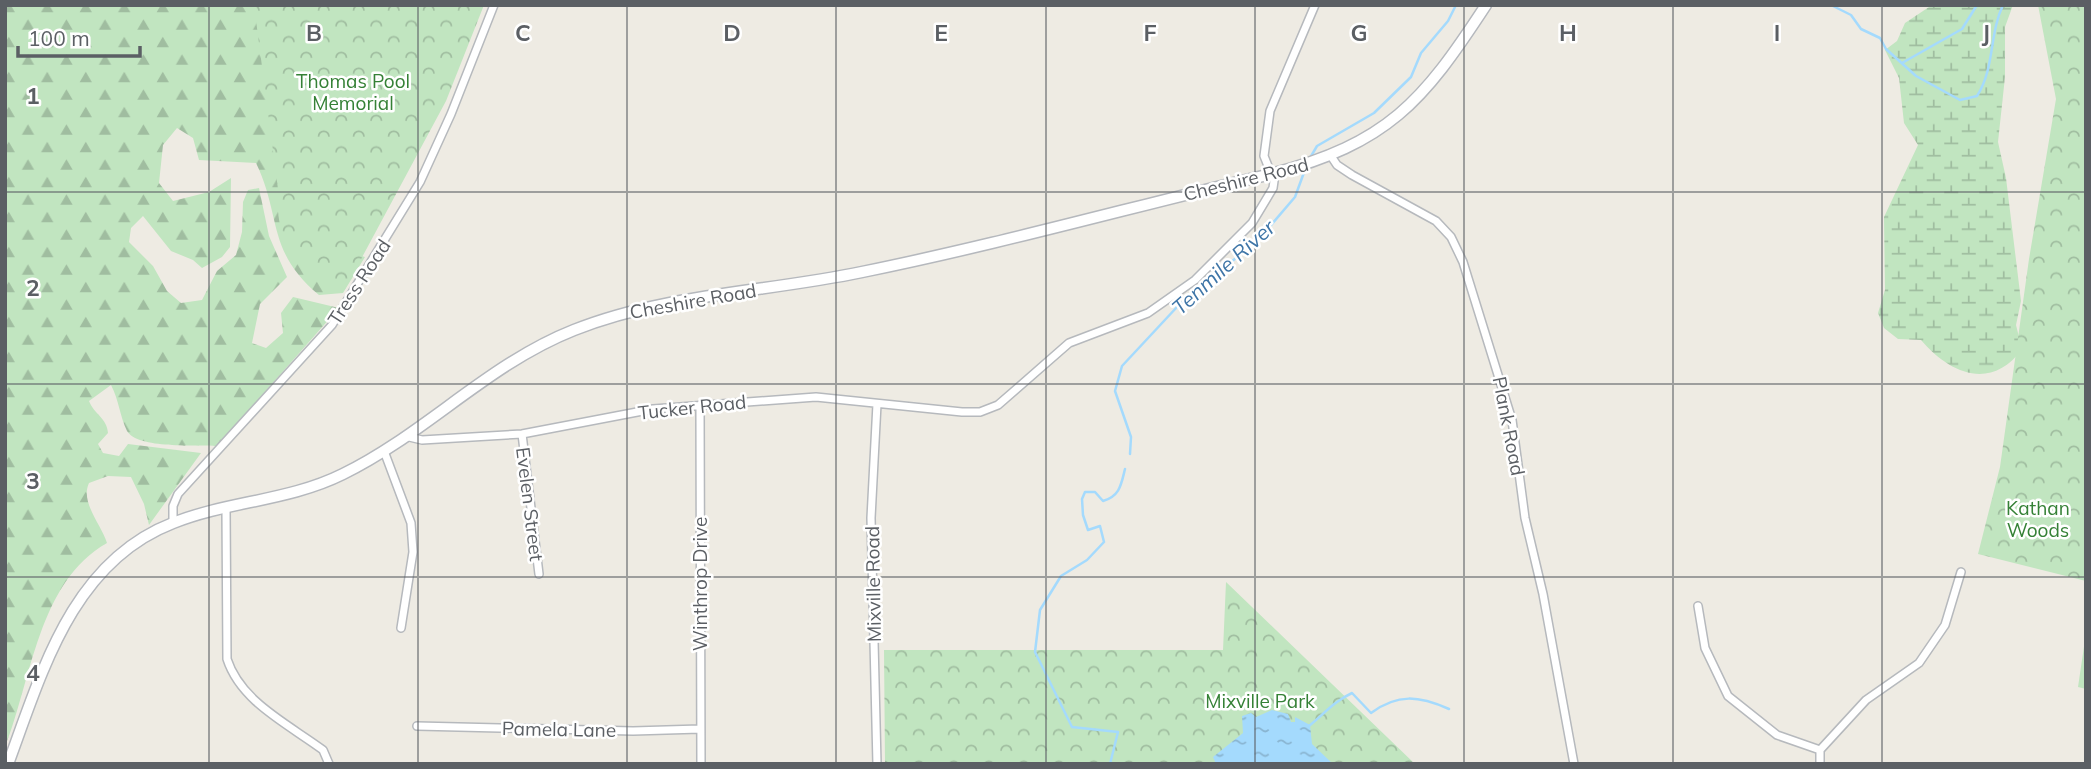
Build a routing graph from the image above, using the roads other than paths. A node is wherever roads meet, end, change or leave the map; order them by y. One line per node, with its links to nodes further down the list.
1 (494, 5): 12 (street, Tress Road)
2 (1315, 5): 5 (street)
3 (1486, 5): 4 (main road, Cheshire Road)
4 (1331, 156): 5 (main road, Cheshire Road); 24 (street, Plank Road)
5 (1271, 174): 6 (street, Tucker Road); 9 (main road, Cheshire Road)
6 (877, 404): 7 (street, Tucker Road); 23 (street, Mixville Road)
7 (700, 405): 8 (street, Tucker Road); 18 (street, Winthrop Drive)
8 (522, 434): 9 (street, Tucker Road); 14 (street, Evelen Street)
9 (405, 435): 10 (main road, Cheshire Road)
10 (384, 451): 11 (main road, Cheshire Road); 16 (street)
11 (226, 509): 12 (main road, Cheshire Road); 21 (street)
12 (173, 522): 20 (main road, Cheshire Road)
13 (1961, 572): 19 (street)
14 (539, 574)
15 (1698, 606): 19 (street)
16 (401, 628)
17 (417, 726): 18 (street, Pamela Lane)
18 (701, 729): 22 (street, Winthrop Drive)
19 (1820, 750): 25 (street)
20 (8, 764)
21 (329, 764)
22 (701, 764)
23 (877, 764)
24 (1574, 764)
25 (1820, 764)

